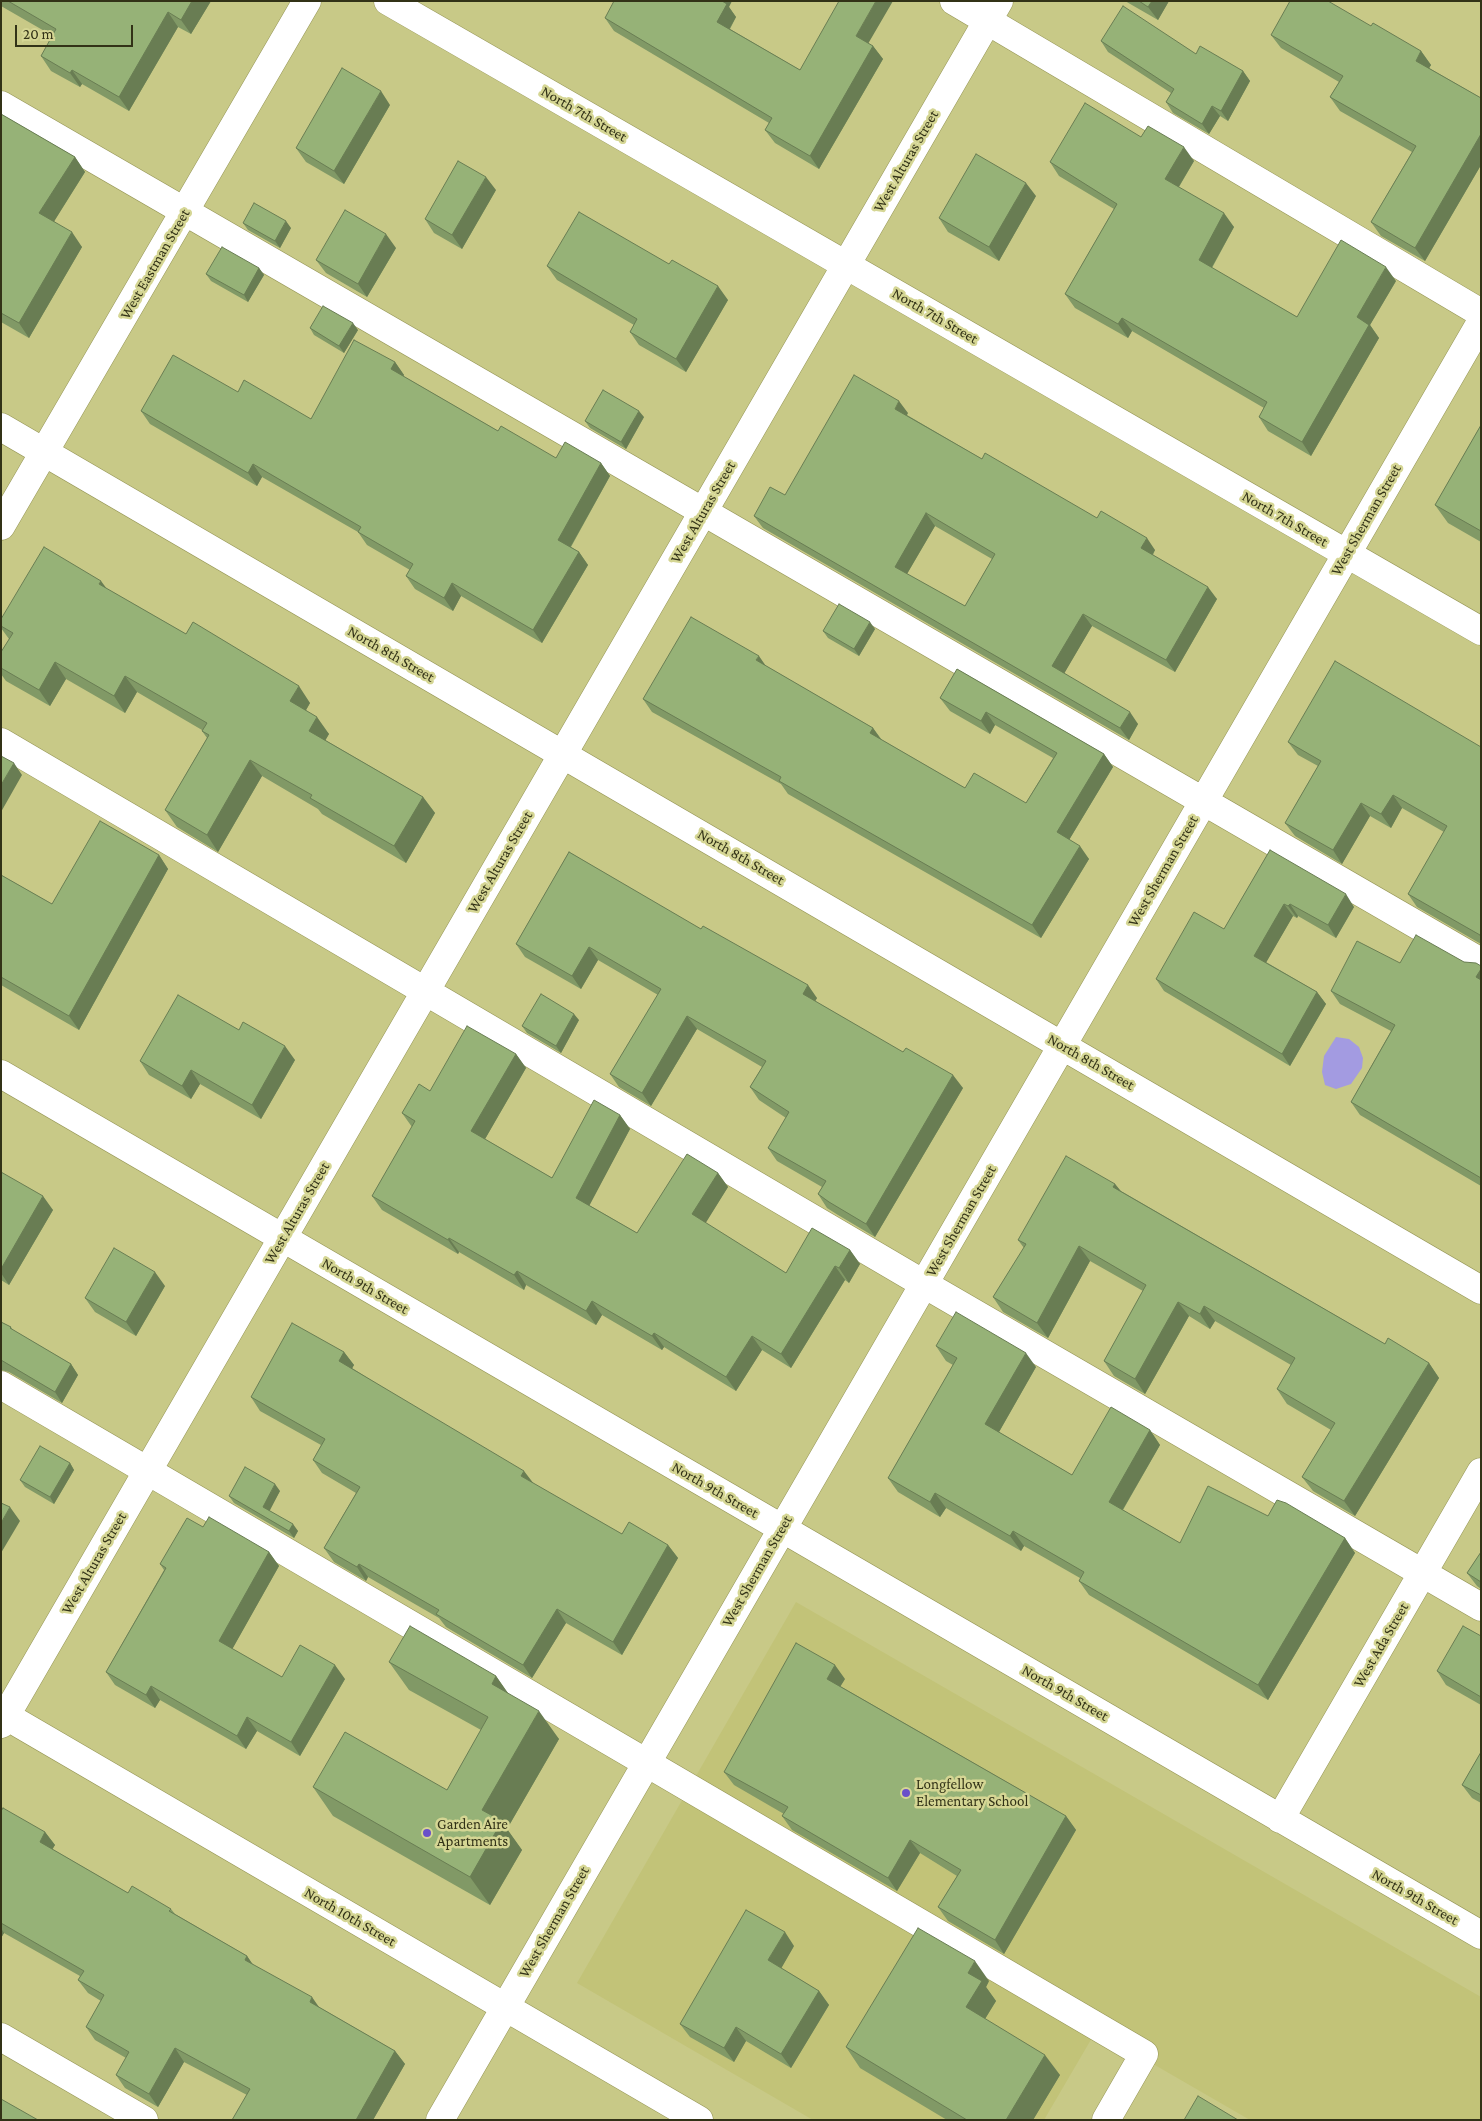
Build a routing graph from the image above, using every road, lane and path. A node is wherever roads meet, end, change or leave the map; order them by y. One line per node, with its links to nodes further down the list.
1 (307, 1): 6 (street, West Eastman Street)
2 (388, 1): 7 (street, North 7th Street)
3 (954, 1): 4 (street)
4 (993, 11): 7 (street, West Alturas Street); 8 (street)
5 (1, 105): 6 (street)
6 (185, 212): 11 (street, West Eastman Street); 12 (street)
7 (846, 265): 12 (street, West Alturas Street); 14 (street, North 7th Street)
8 (1481, 313)
9 (1481, 322): 14 (street, West Sherman Street)
10 (1, 427): 11 (street, North 8th Street)
11 (44, 451): 13 (street, West Eastman Street); 17 (street, North 8th Street)
12 (703, 512): 17 (street, West Alturas Street); 18 (street)
13 (1, 526)
14 (1346, 554): 15 (street, North 7th Street); 18 (street, West Sherman Street)
15 (1481, 632)
16 (1, 742): 20 (street)
17 (563, 754): 20 (street, West Alturas Street); 21 (street, North 8th Street)
18 (1203, 802): 19 (street); 21 (street, West Sherman Street)
19 (1481, 962)
20 (425, 992): 23 (street, West Alturas Street); 24 (street)
21 (1063, 1045): 24 (street, West Sherman Street); 25 (street, North 8th Street)
22 (1, 1074): 23 (street, North 9th Street)
23 (282, 1238): 27 (street, West Alturas Street); 29 (street, North 9th Street)
24 (924, 1284): 29 (street, West Sherman Street); 30 (street)
25 (1481, 1290)
26 (1, 1385): 27 (street)
27 (148, 1471): 32 (street, West Alturas Street); 33 (street)
28 (1481, 1472): 30 (street, West Ada Street)
29 (782, 1529): 33 (street, West Sherman Street); 34 (street, North 9th Street)
30 (1422, 1574): 31 (street); 34 (street, West Ada Street)
31 (1481, 1607)
32 (3, 1718): 36 (street, North 10th Street)
33 (646, 1763): 36 (street, West Sherman Street); 41 (street)
34 (1280, 1819): 35 (street, North 9th Street)
35 (1481, 1935)
36 (505, 2007): 39 (street, West Sherman Street); 40 (street, North 10th Street)
37 (1, 2037): 38 (street)
38 (144, 2120)
39 (440, 2120)
40 (699, 2120)
41 (1106, 2120)

